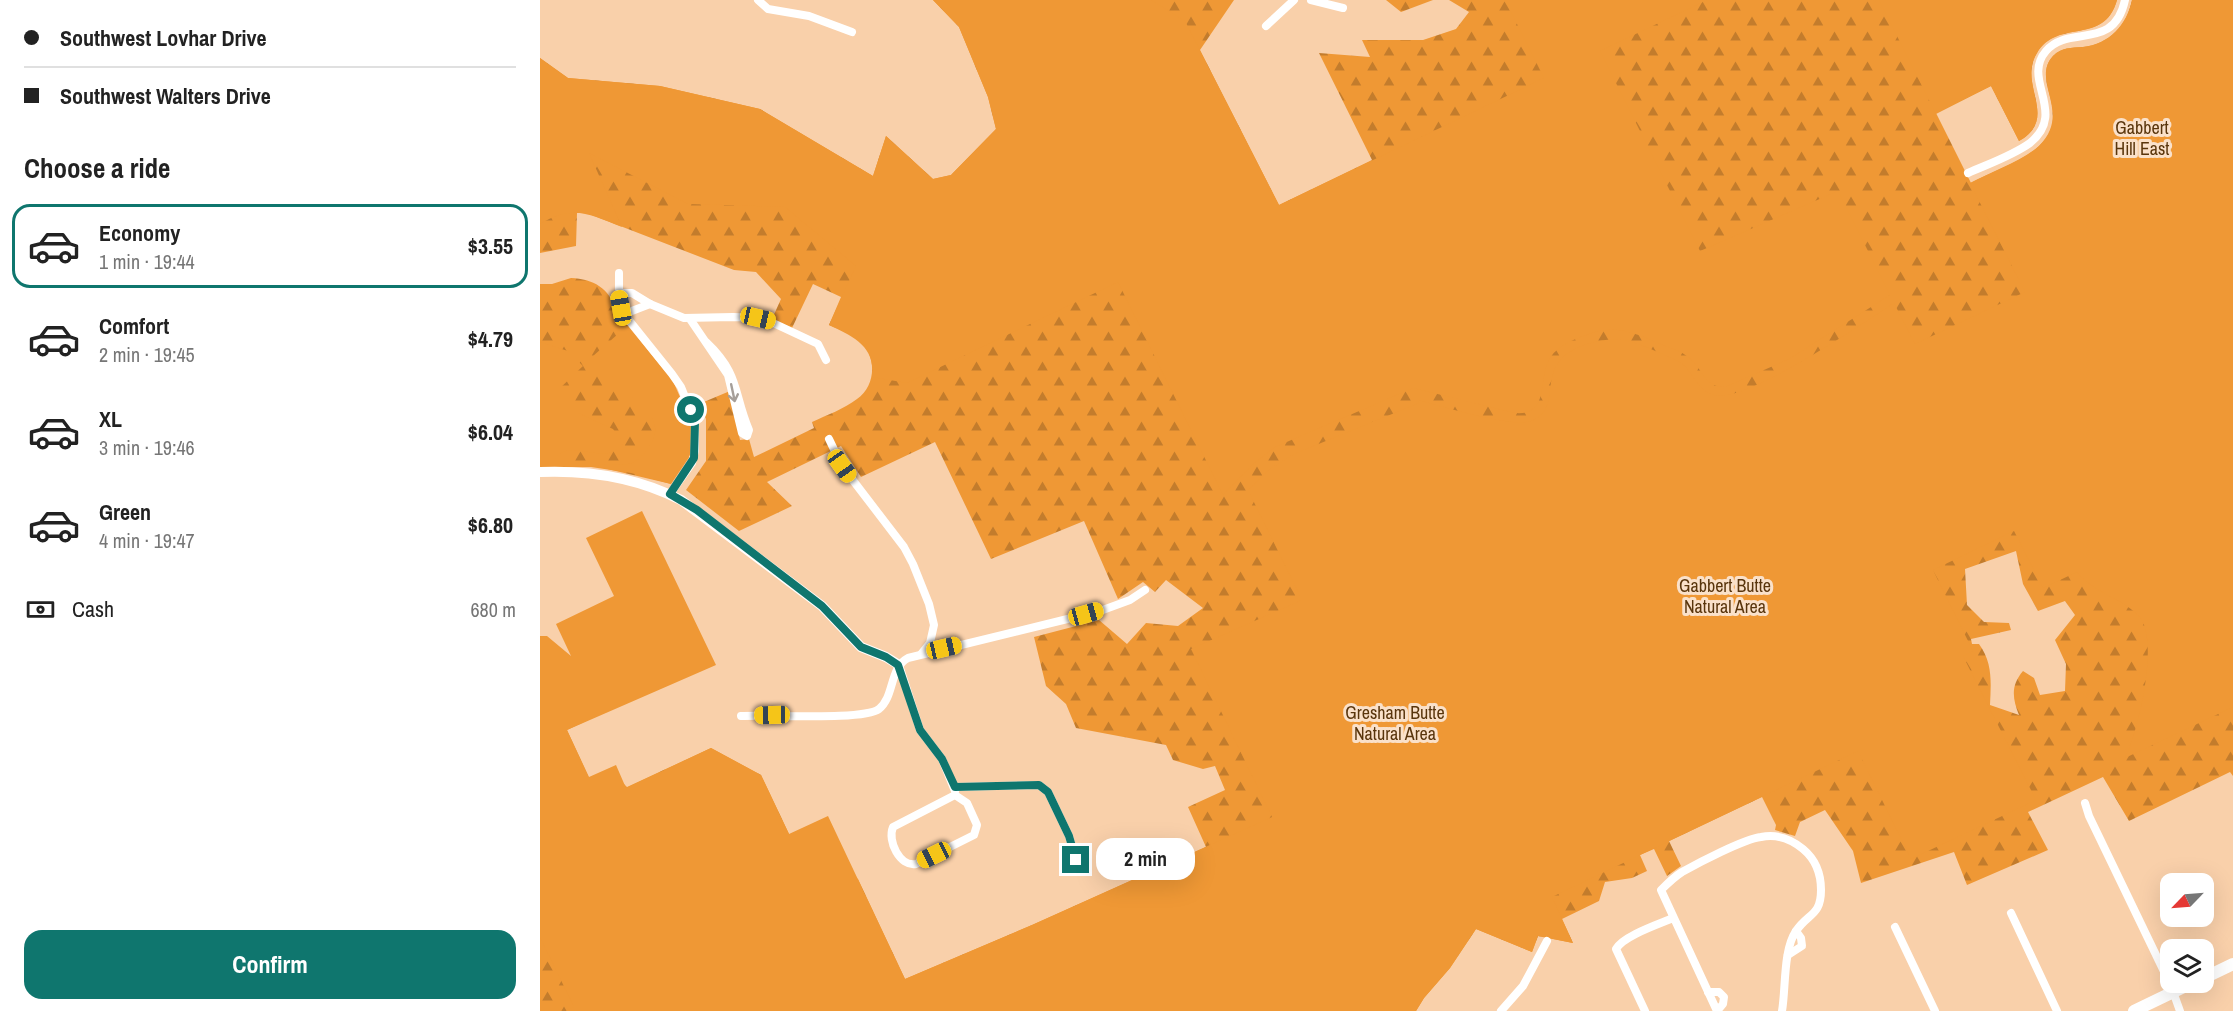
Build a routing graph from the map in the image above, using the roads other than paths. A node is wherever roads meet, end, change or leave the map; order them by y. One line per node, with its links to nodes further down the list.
1 (758, 0): 7 (street)
2 (1294, 0): 6 (street)
3 (1311, 0): 5 (street)
4 (2125, 0): 8 (street)
5 (1343, 8)
6 (1266, 26)
7 (852, 32)
8 (1968, 173)
9 (619, 273): 10 (street)
10 (619, 293): 11 (street); 12 (street)
11 (650, 304): 12 (street); 13 (street)
12 (624, 314): 18 (street)
13 (690, 319): 14 (street); 15 (street)
14 (706, 342): 14 (street, one-way to 14)
15 (826, 360)
16 (829, 439): 20 (street)
17 (540, 472): 18 (street)
18 (670, 494): 21 (street)
19 (1145, 590): 20 (street)
20 (922, 653): 21 (street)
21 (898, 665): 22 (street); 23 (street)
22 (741, 716)
23 (955, 791): 23 (street); 25 (street)
24 (2085, 804): 31 (street)
25 (1076, 860)
26 (2011, 913): 39 (street)
27 (1673, 918): 35 (street); 36 (street); 37 (street)
28 (1895, 927): 38 (street)
29 (1547, 941): 34 (street)
30 (2233, 964): 32 (main road)
31 (2160, 966)
32 (2214, 973)
33 (2173, 993): 40 (main road); 41 (street)
34 (1501, 1011)
35 (1645, 1011)
36 (1717, 1011)
37 (1782, 1011)
38 (1935, 1011)
39 (2057, 1011)
40 (2134, 1011)
41 (2180, 1011)

